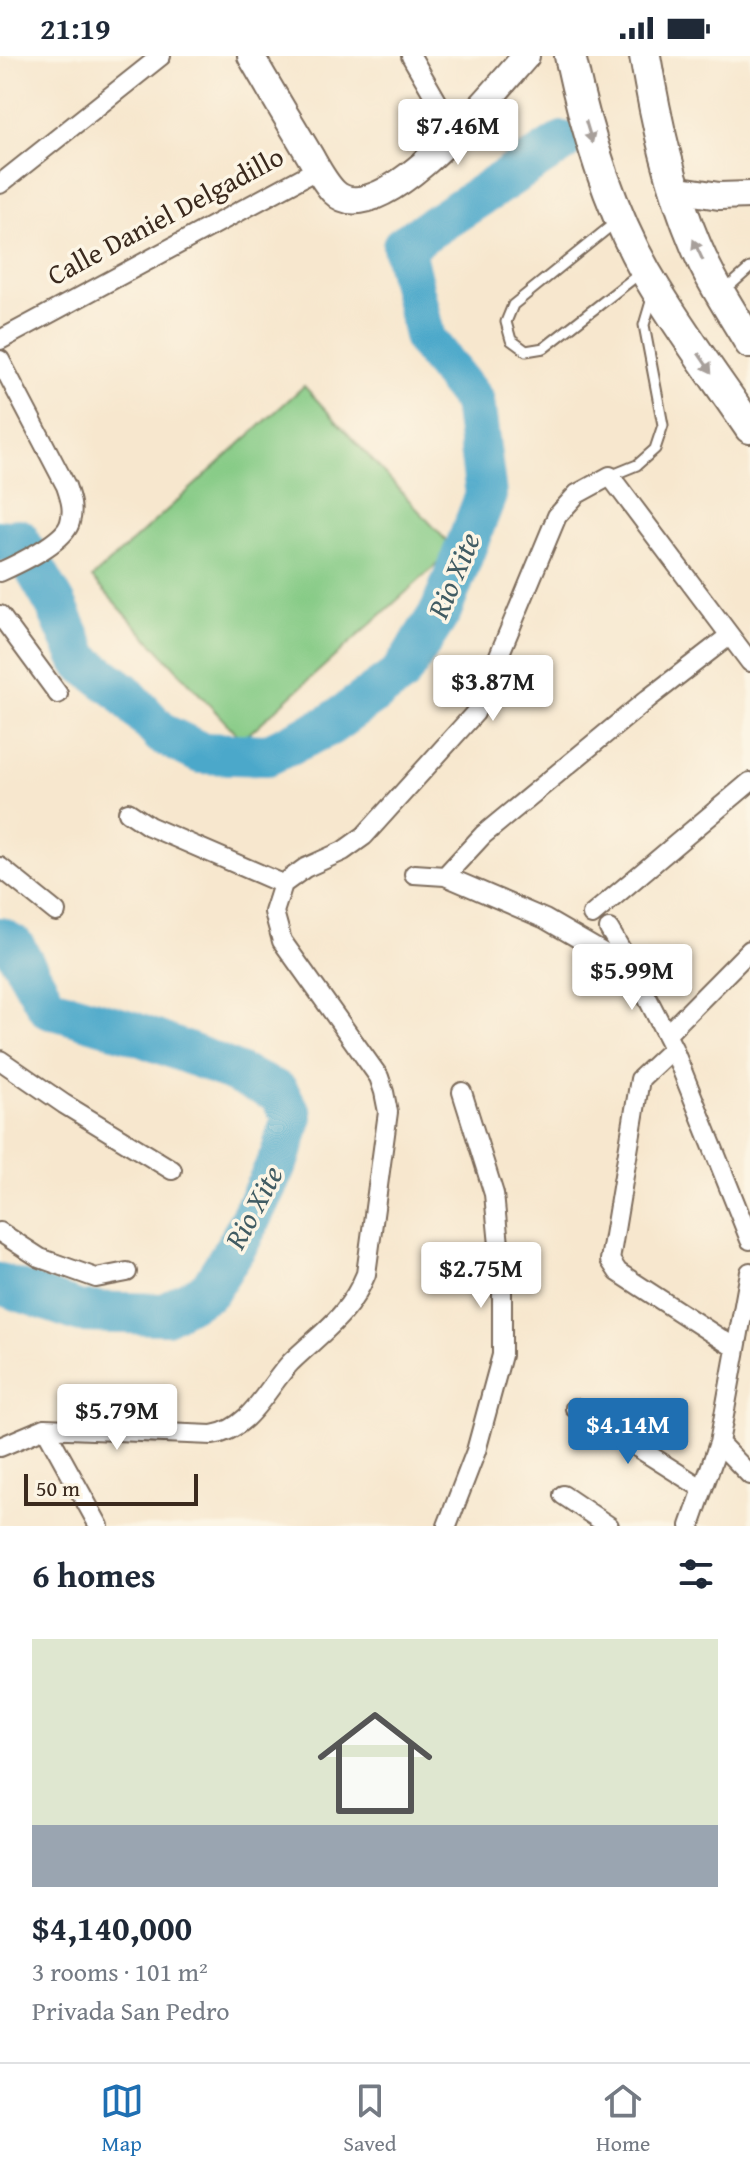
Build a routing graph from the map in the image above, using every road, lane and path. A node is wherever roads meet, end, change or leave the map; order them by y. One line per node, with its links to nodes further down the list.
1 (161, 56): 9 (street)
2 (251, 56): 8 (street)
3 (411, 56): 7 (street)
4 (526, 56): 7 (street)
5 (570, 56): 12 (main road, one-way to 12)
6 (645, 56): 10 (main road)
7 (456, 134): 8 (street)
8 (318, 169): 16 (street, Calle Daniel Delgadillo)
9 (0, 184)
10 (674, 189): 11 (street); 15 (main road, one-way to 10)
11 (750, 195)
12 (620, 218): 14 (main road); 14 (lane)
13 (750, 268): 15 (lane)
14 (650, 279): 19 (main road, one-way to 19); 20 (lane)
15 (721, 294): 17 (main road)
16 (0, 340)
17 (750, 343)
18 (0, 360): 21 (street)
19 (750, 428)
20 (610, 476): 23 (street); 31 (street)
21 (2, 571)
22 (0, 615): 25 (street)
23 (729, 636): 24 (street); 30 (street)
24 (750, 662)
25 (58, 694)
26 (750, 782): 33 (street)
27 (128, 812): 31 (street)
28 (0, 867): 32 (street)
29 (414, 874): 30 (street)
30 (445, 876): 36 (street)
31 (283, 884): 47 (street)
32 (56, 912)
33 (592, 915)
34 (609, 929): 36 (street)
35 (750, 950): 37 (street)
36 (633, 970): 37 (street)
37 (670, 1041): 42 (street); 45 (street)
38 (0, 1060): 40 (street)
39 (462, 1092): 54 (street)
40 (172, 1170)
41 (0, 1232): 43 (street)
42 (750, 1240)
43 (127, 1272)
44 (750, 1272): 45 (street)
45 (735, 1348): 48 (street)
46 (575, 1408): 51 (street)
47 (45, 1428): 49 (street); 53 (street)
48 (719, 1443): 50 (street); 51 (street)
49 (0, 1447)
50 (750, 1475)
51 (703, 1489): 56 (street)
52 (563, 1495): 55 (street)
53 (99, 1526)
54 (447, 1526)
55 (609, 1526)
56 (690, 1526)

